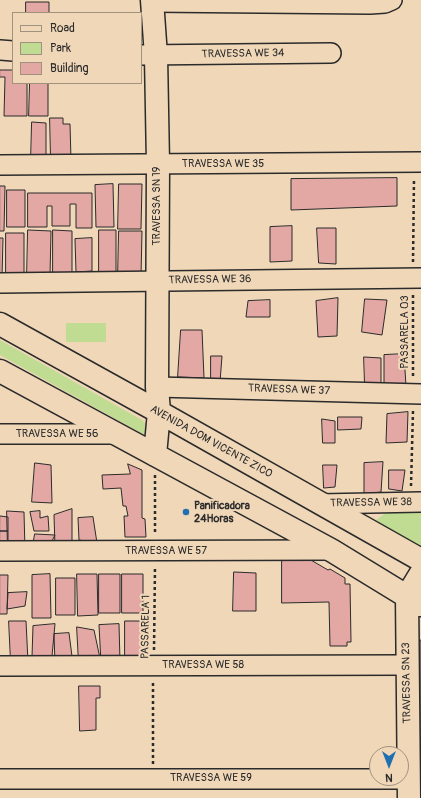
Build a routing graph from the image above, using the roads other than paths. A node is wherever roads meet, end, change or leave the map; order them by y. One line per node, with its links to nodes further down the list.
1 (392, 0): 2 (street)
2 (152, 1): 6 (main road, TRAVESSA SN 19)
3 (0, 50): 4 (street)
4 (12, 51)
5 (331, 53): 6 (street, TRAVESSA WE 34)
6 (149, 55): 8 (main road, TRAVESSA SN 19)
7 (418, 162): 8 (street, TRAVESSA WE 35)
8 (158, 164): 9 (street, TRAVESSA WE 35); 11 (main road, TRAVESSA SN 19)
9 (0, 165)
10 (417, 278): 11 (street, TRAVESSA WE 36)
11 (157, 280): 12 (street, TRAVESSA WE 36); 15 (main road, TRAVESSA SN 19)
12 (0, 283)
13 (0, 324): 17 (main road, AVENIDA DOM VICENTE ZICO)
14 (0, 371): 19 (main road)
15 (157, 387): 16 (street, TRAVESSA WE 37); 17 (main road, TRAVESSA SN 19)
16 (417, 394)
17 (159, 412): 20 (main road, TRAVESSA SN 19); 22 (main road, AVENIDA DOM VICENTE ZICO)
18 (0, 434): 19 (street, TRAVESSA WE 56)
19 (114, 434): 20 (main road)
20 (155, 456): 23 (main road)
21 (416, 502): 22 (street, TRAVESSA WE 38)
22 (320, 504): 25 (main road, AVENIDA DOM VICENTE ZICO)
23 (331, 550): 24 (street, TRAVESSA WE 57); 27 (main road)
24 (0, 551)
25 (421, 560)
26 (421, 572): 27 (main road, TRAVESSA SN 23)
27 (414, 600): 28 (main road, TRAVESSA SN 23)
28 (406, 665): 29 (street, TRAVESSA WE 58); 31 (main road, TRAVESSA SN 23)
29 (0, 666)
30 (0, 779): 31 (street, TRAVESSA WE 59)
31 (413, 785)

